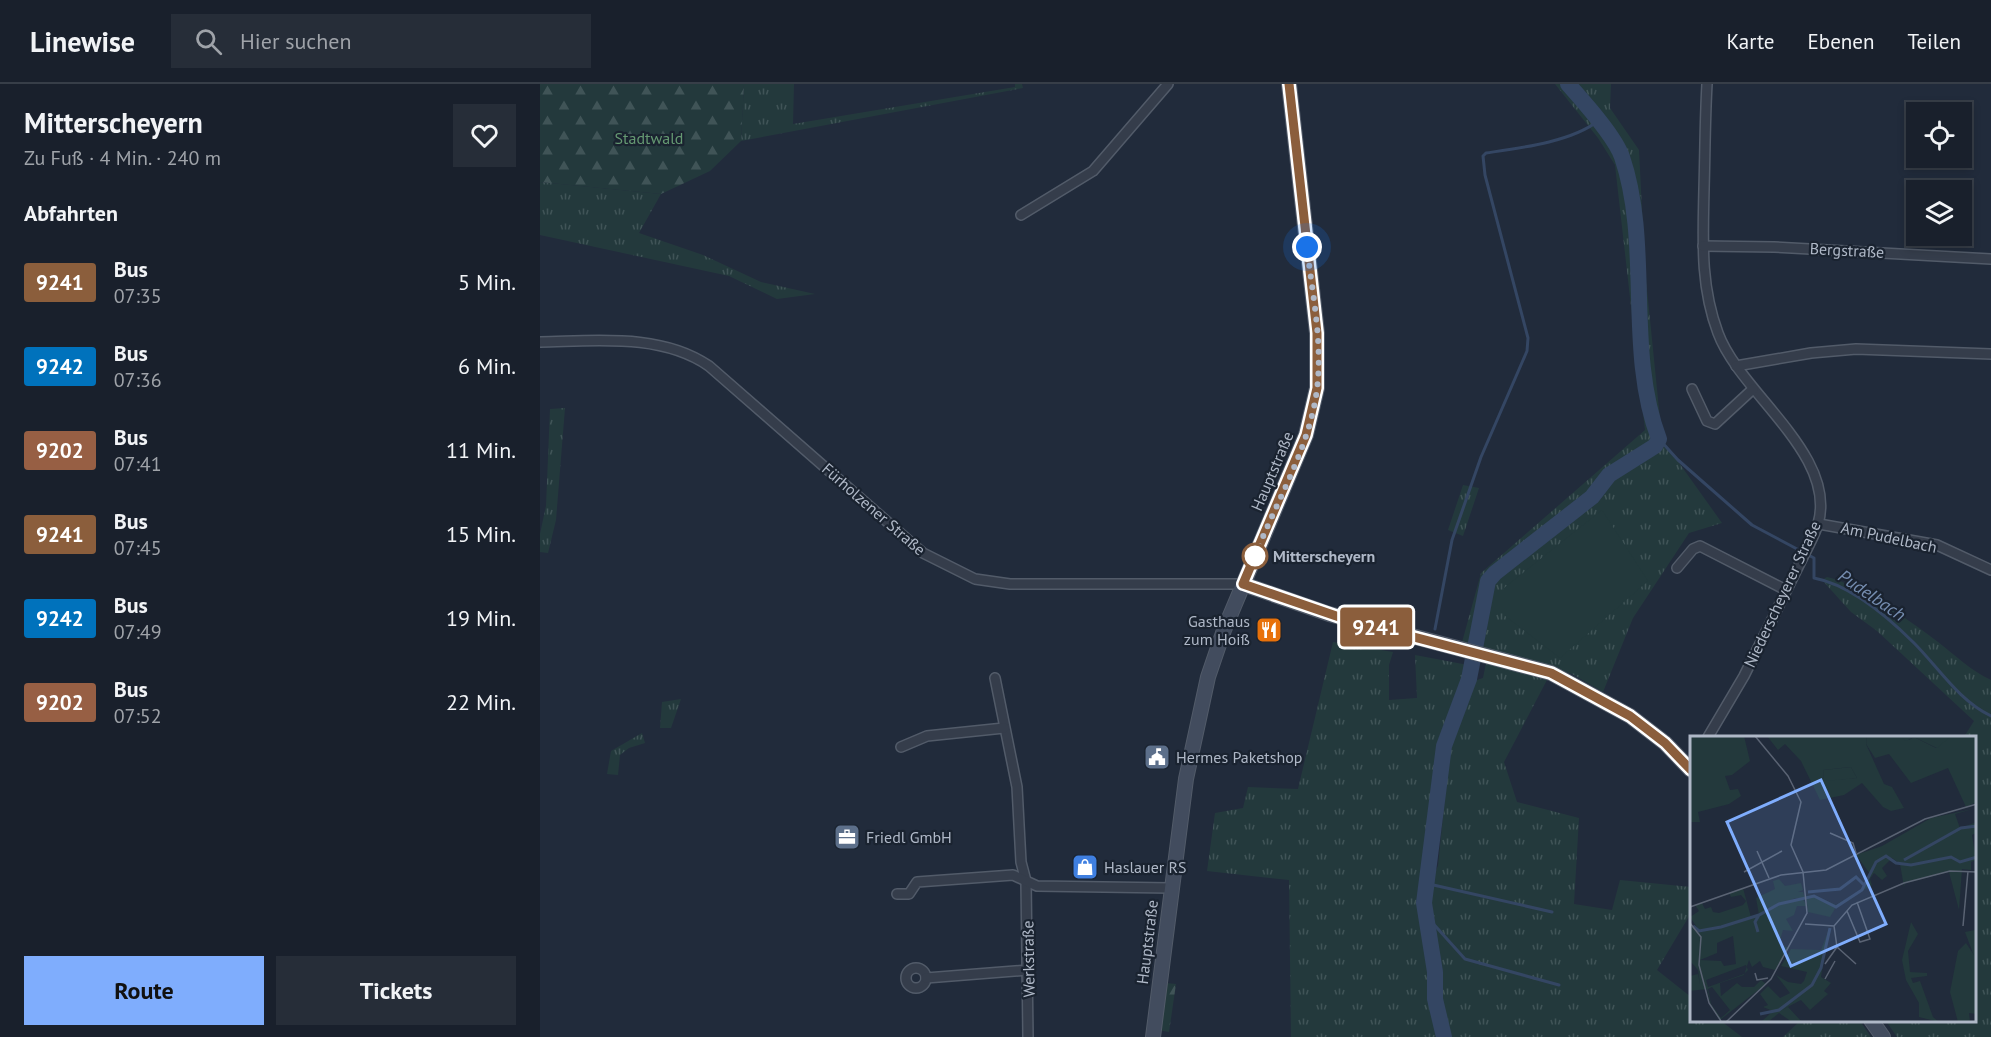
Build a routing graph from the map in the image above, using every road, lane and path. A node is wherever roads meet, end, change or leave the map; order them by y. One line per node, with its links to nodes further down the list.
1 (1168, 84): 4 (street)
2 (1289, 84): 15 (main road, Hauptstraße)
3 (1707, 84): 5 (street, Niederscheyerer Straße)
4 (1021, 215)
5 (1703, 246): 6 (street, Bergstraße); 9 (street, Niederscheyerer Straße)
6 (1991, 259)
7 (540, 342): 15 (street, Fürholzener Straße)
8 (1991, 354): 9 (street)
9 (1736, 366): 11 (street, Niederscheyerer Straße)
10 (1692, 389): 11 (street)
11 (1753, 389): 12 (street, Niederscheyerer Straße)
12 (1819, 524): 14 (street, Am Pudelbach); 16 (street, Niederscheyerer Straße)
13 (1677, 568): 16 (street)
14 (1991, 570)
15 (1243, 584): 21 (main road); 23 (main road, Hauptstraße)
16 (1786, 590): 19 (street, Niederscheyerer Straße)
17 (995, 678): 18 (street, Werkstraße)
18 (1004, 728): 20 (street); 22 (street, Werkstraße)
19 (1709, 736)
20 (901, 747)
21 (1689, 764)
22 (1026, 881): 23 (street); 24 (street); 25 (street, Werkstraße)
23 (1170, 888): 29 (main road, Hauptstraße)
24 (897, 894)
25 (1028, 970): 26 (street); 28 (street, Werkstraße)
26 (926, 978)
27 (1872, 1022): 30 (main road)
28 (1028, 1037)
29 (1153, 1037)
30 (1882, 1037)

